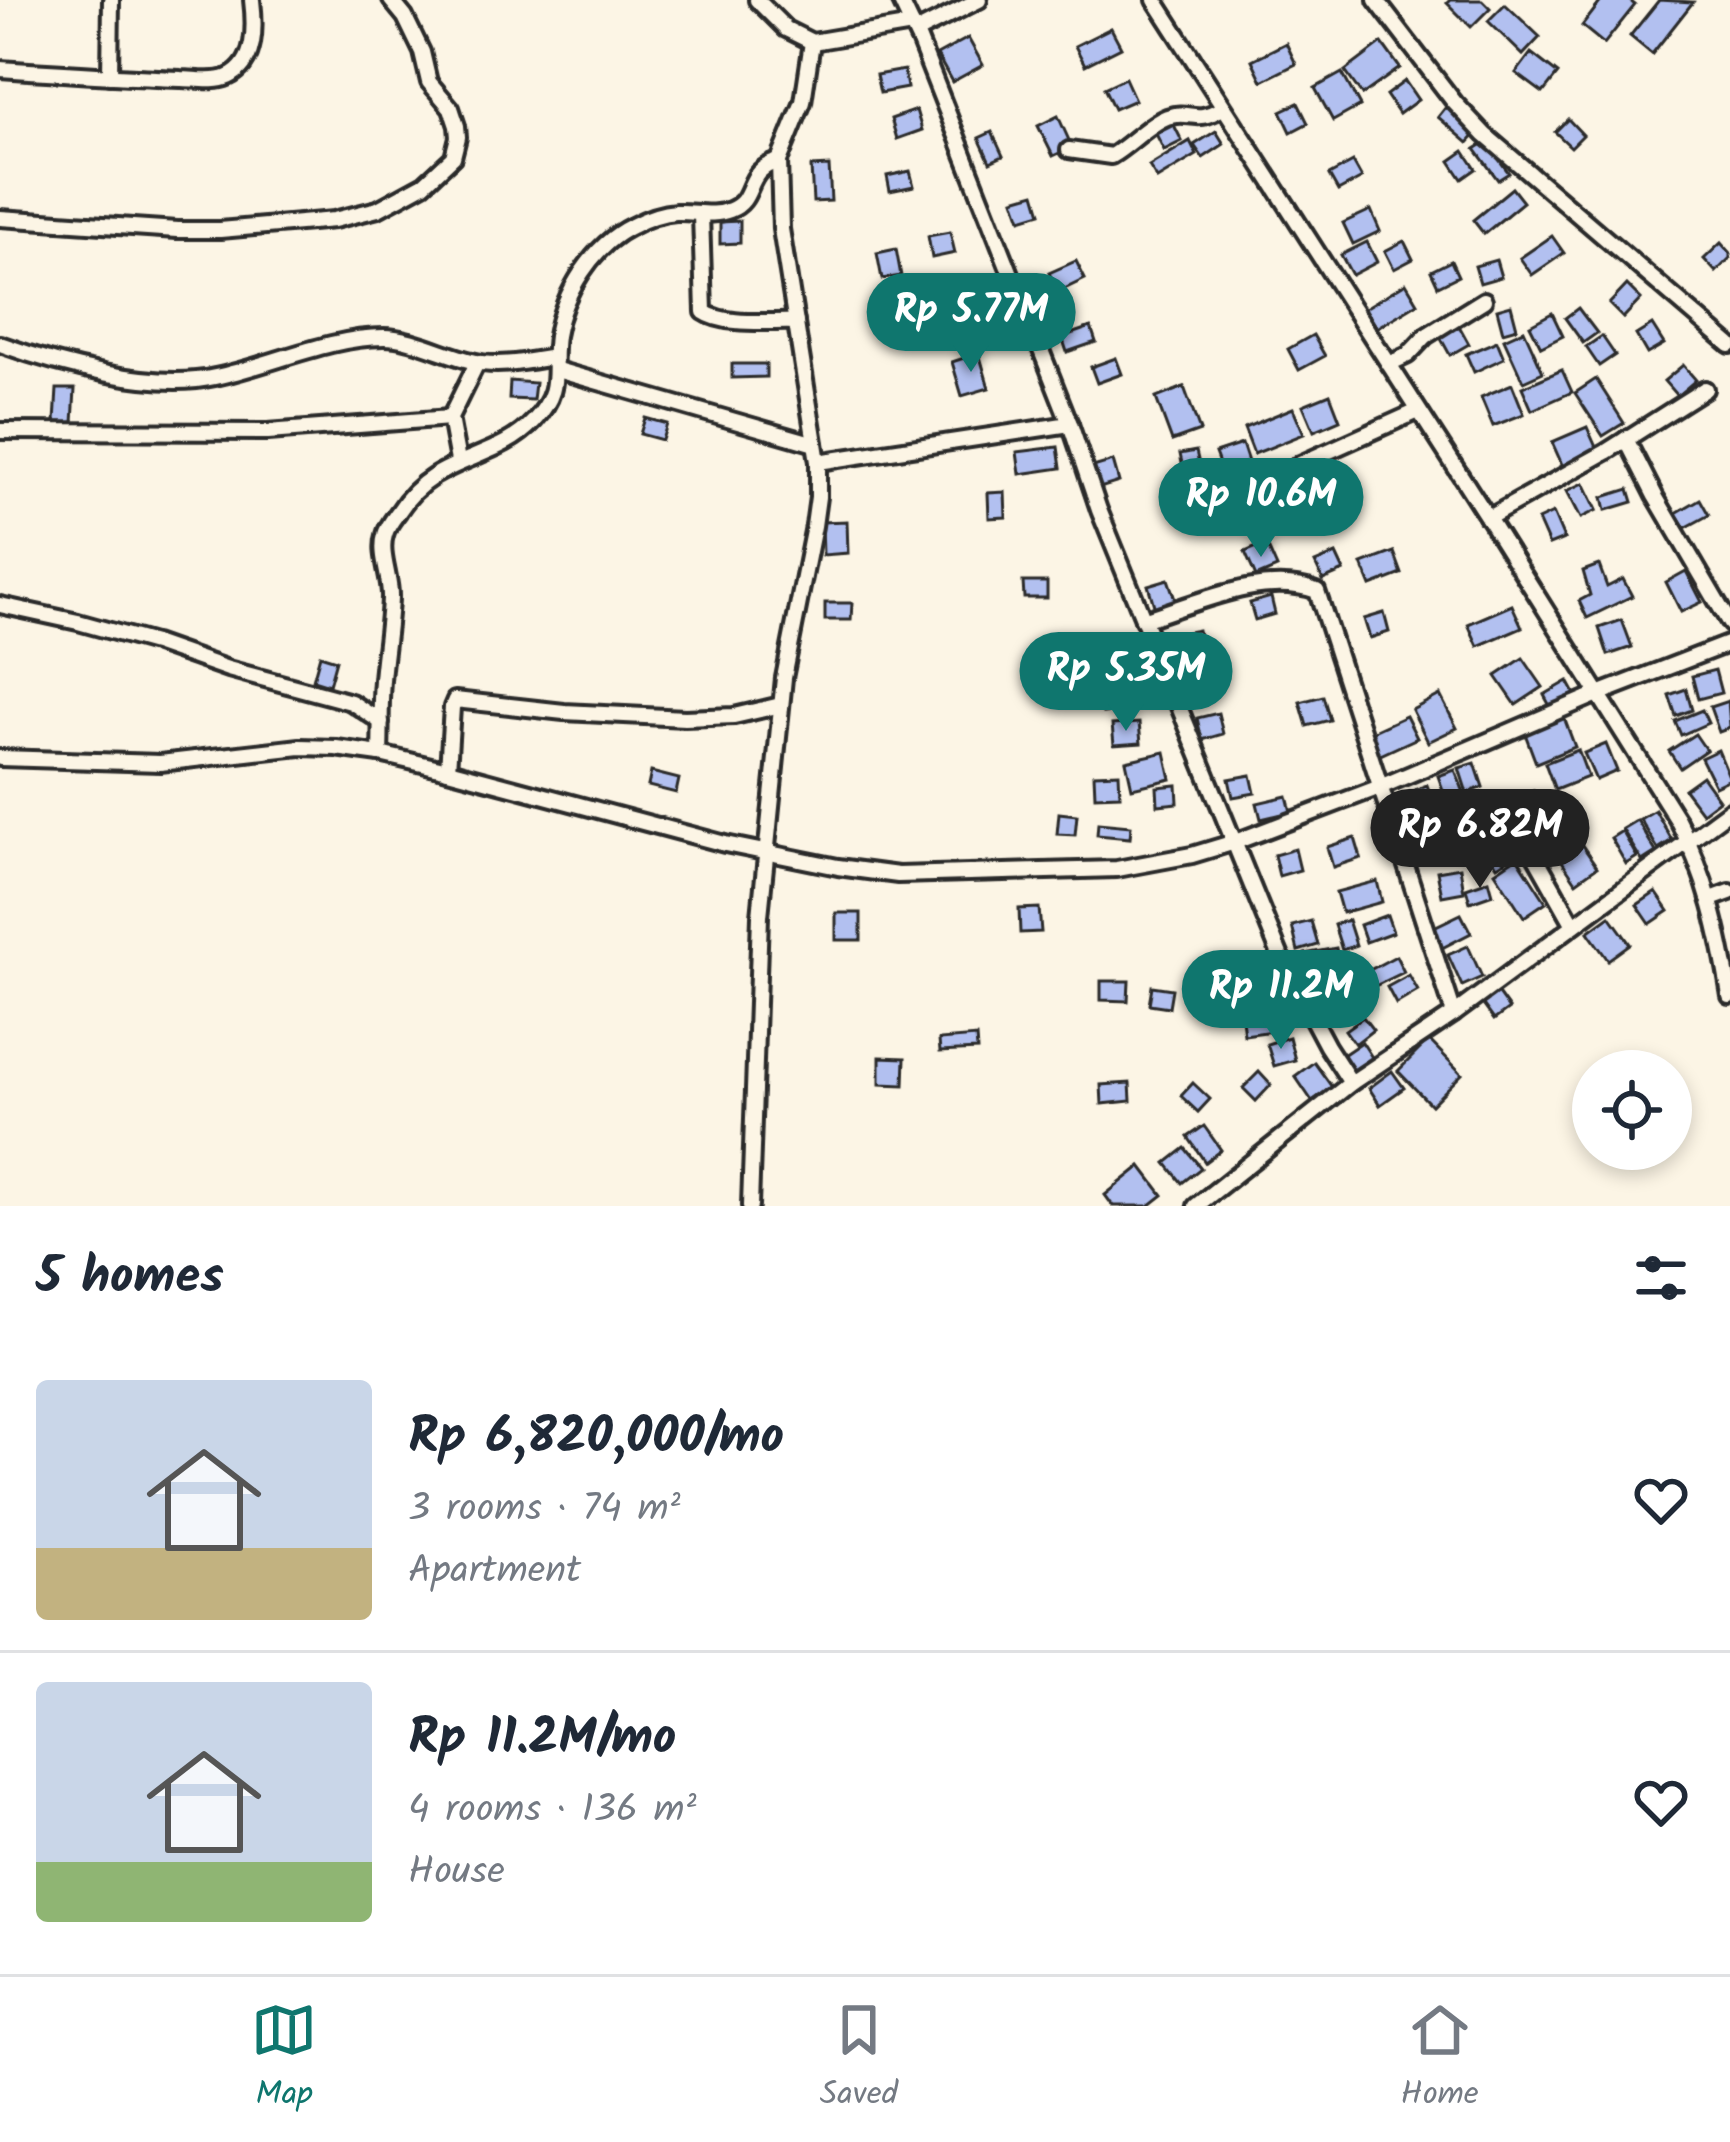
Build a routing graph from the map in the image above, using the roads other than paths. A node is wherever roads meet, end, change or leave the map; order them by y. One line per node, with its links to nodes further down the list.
1 (111, 0): 12 (street)
2 (252, 0): 12 (street)
3 (391, 0): 17 (street)
4 (757, 0): 10 (street)
5 (900, 0): 9 (street)
6 (979, 0): 9 (street)
7 (1155, 0): 13 (street)
8 (1376, 0): 20 (street)
9 (914, 29): 10 (street); 28 (street)
10 (812, 42): 15 (street)
11 (0, 69): 12 (street)
12 (110, 76)
13 (1222, 108): 14 (street); 24 (street)
14 (1069, 150)
15 (779, 161): 16 (street); 19 (street)
16 (701, 214): 19 (street); 23 (street)
17 (0, 218)
18 (1484, 300): 24 (street)
19 (796, 322): 31 (street)
20 (1729, 342)
21 (0, 344): 22 (street)
22 (477, 363): 23 (street); 27 (street)
23 (555, 363): 31 (street); 32 (street)
24 (1389, 364): 26 (street)
25 (1705, 389): 30 (street)
26 (1418, 411): 34 (street); 35 (street)
27 (451, 418): 29 (street); 32 (street)
28 (1070, 424): 33 (street); 37 (street)
29 (0, 431)
30 (1626, 439): 35 (street); 38 (street)
31 (815, 444): 33 (street)
32 (458, 461): 42 (street)
33 (818, 462): 41 (street)
34 (1298, 465)
35 (1488, 518): 40 (street)
36 (0, 605): 42 (street)
37 (1143, 620): 46 (street); 50 (street)
38 (1730, 624)
39 (1730, 643): 40 (street)
40 (1598, 694): 46 (street); 49 (street)
41 (782, 705): 45 (street); 51 (street)
42 (381, 722): 43 (street)
43 (380, 754): 44 (street); 45 (street)
44 (0, 758)
45 (448, 770): 51 (street)
46 (1380, 787): 50 (street); 56 (street)
47 (1730, 810): 49 (street)
48 (1524, 836): 54 (street)
49 (1688, 839): 53 (street); 54 (street)
50 (1235, 842): 51 (street); 57 (street)
51 (768, 853): 58 (street)
52 (1730, 892): 53 (street)
53 (1711, 899): 55 (street)
54 (1574, 925): 56 (street)
55 (1730, 996)
56 (1454, 1014): 57 (street)
57 (1351, 1083): 59 (street)
58 (750, 1206)
59 (1196, 1206)

